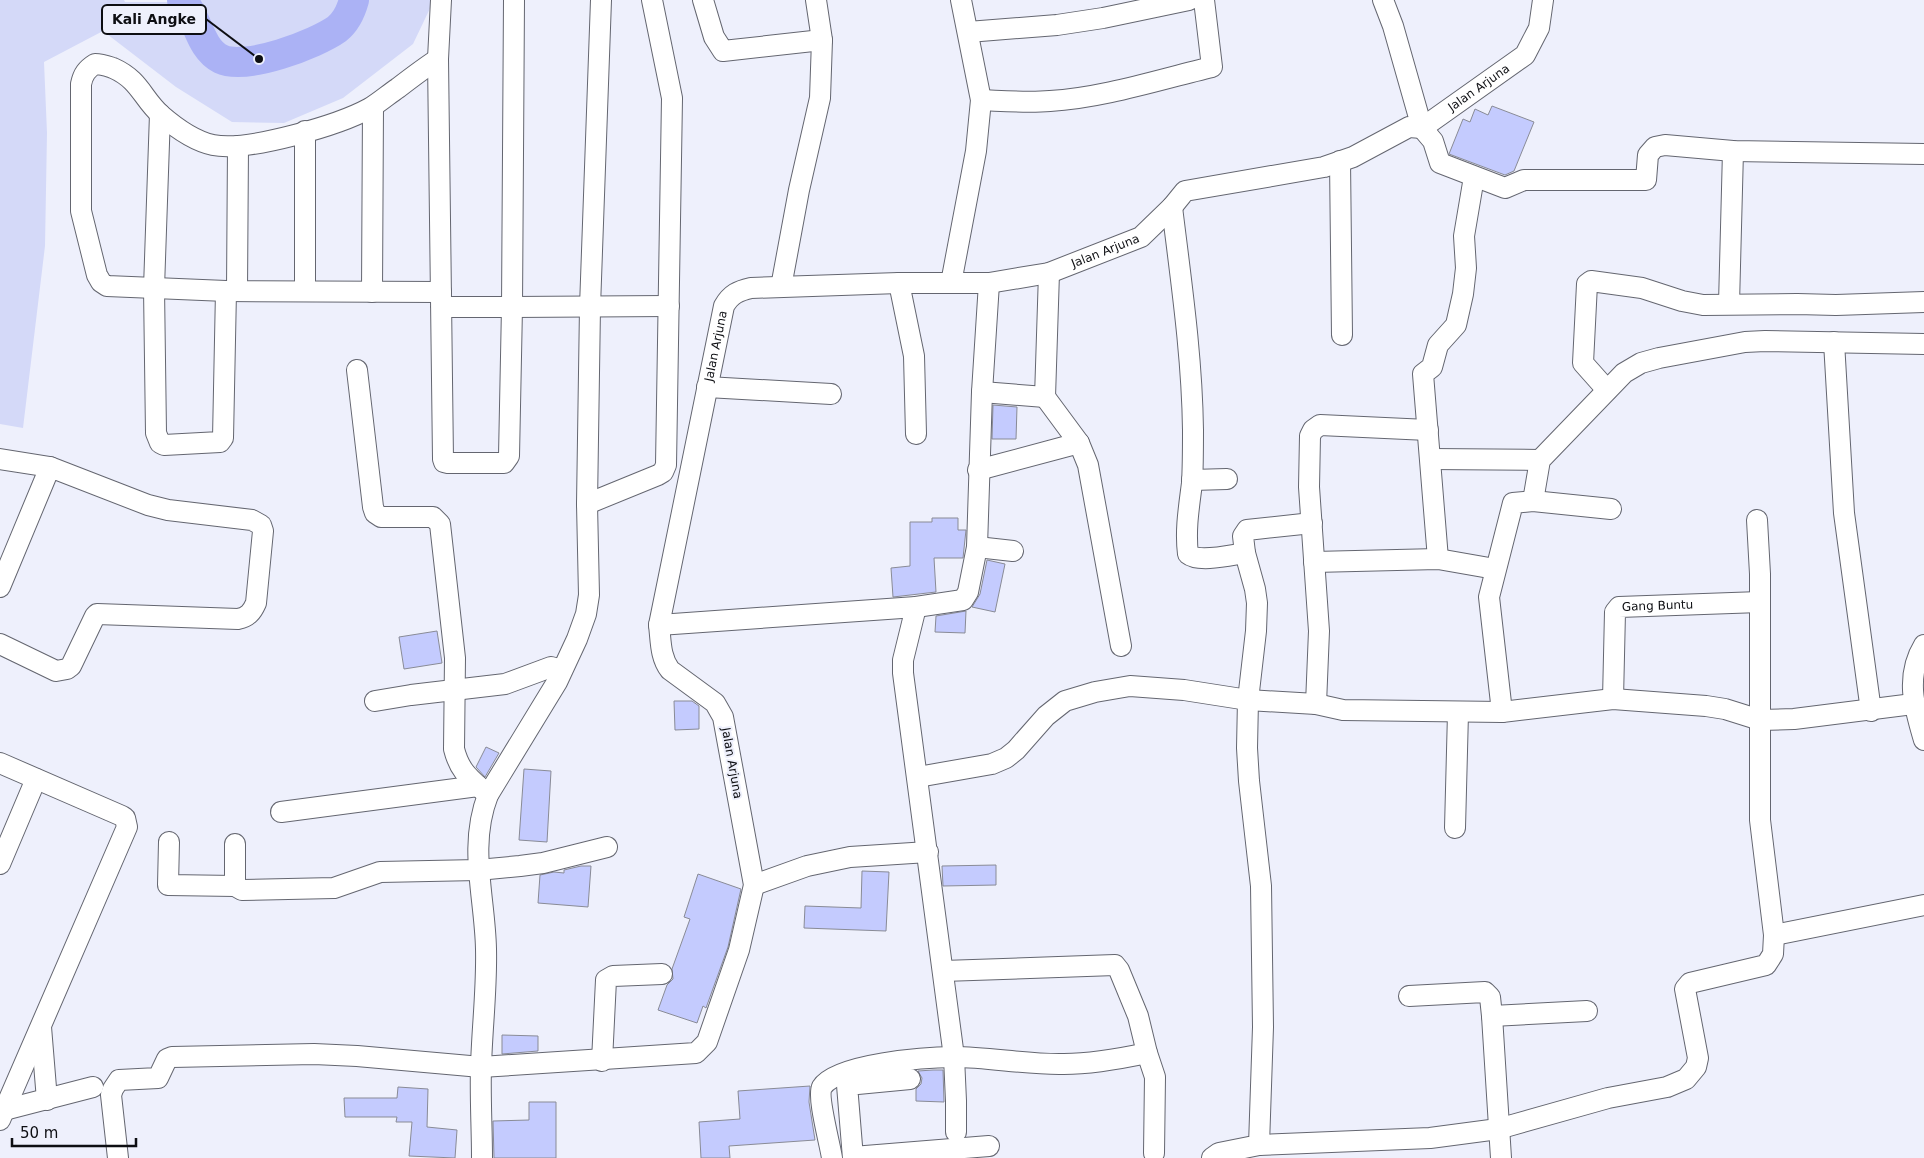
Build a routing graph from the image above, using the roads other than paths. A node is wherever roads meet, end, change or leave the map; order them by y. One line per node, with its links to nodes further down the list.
1 (441, 0): 14 (street)
2 (514, 0): 40 (street)
3 (601, 0): 39 (street)
4 (652, 0): 38 (street)
5 (702, 0): 13 (street)
6 (816, 0): 13 (street)
7 (961, 0): 12 (street)
8 (1189, 0): 12 (street)
9 (1204, 0): 15 (street)
10 (1383, 0): 18 (street)
11 (1543, 0): 18 (street, Jalan Arjuna)
12 (968, 32): 15 (street)
13 (822, 40): 31 (street)
14 (438, 59): 16 (street); 35 (street)
15 (981, 100): 28 (street)
16 (373, 107): 19 (street); 34 (street)
17 (160, 114): 20 (street); 30 (street); 30 (street)
18 (1422, 128): 23 (street, Jalan Arjuna); 24 (street)
19 (305, 131): 20 (street); 33 (street)
20 (238, 146): 32 (street)
21 (1733, 151): 22 (street); 24 (street); 37 (street)
22 (1924, 154)
23 (1340, 161): 25 (street, Jalan Arjuna); 41 (street)
24 (1474, 177): 50 (street)
25 (1172, 207): 26 (street, Jalan Arjuna); 59 (street)
26 (1049, 273): 29 (street, Jalan Arjuna); 49 (street)
27 (899, 283): 28 (street, Jalan Arjuna); 31 (street, Jalan Arjuna); 51 (street)
28 (952, 283): 29 (street, Jalan Arjuna)
29 (989, 283): 47 (street)
30 (154, 288): 32 (street); 32 (street)
31 (781, 288): 45 (street, Jalan Arjuna)
32 (232, 291): 33 (street)
33 (305, 292): 34 (street)
34 (372, 292): 35 (street)
35 (441, 300): 40 (street); 40 (street)
36 (1924, 302): 37 (street)
37 (1729, 304): 46 (street)
38 (669, 306): 39 (street); 61 (street)
39 (590, 307): 40 (street); 61 (street)
40 (512, 308)
41 (1342, 335)
42 (1834, 342): 43 (street); 46 (street); 85 (street)
43 (1924, 344)
44 (357, 370): 79 (street)
45 (707, 387): 48 (street); 74 (street, Jalan Arjuna)
46 (1607, 390): 55 (street)
47 (982, 392): 49 (street); 57 (street)
48 (831, 394)
49 (1045, 398): 52 (street)
50 (1428, 430): 54 (street); 64 (street)
51 (916, 434)
52 (1079, 442): 57 (street); 77 (street)
53 (0, 459): 56 (street)
54 (1431, 459): 55 (street); 68 (street)
55 (1540, 460): 60 (street)
56 (50, 467): 71 (street); 75 (street)
57 (978, 470): 65 (street)
58 (1226, 479): 59 (street)
59 (1192, 480): 67 (street)
60 (1533, 501): 62 (street); 70 (street)
61 (587, 504): 78 (street)
62 (1611, 509)
63 (1757, 520): 72 (street)
64 (1312, 523): 67 (street); 69 (street)
65 (976, 547): 66 (street); 73 (street)
66 (1013, 551)
67 (1245, 553): 81 (street)
68 (1438, 559): 69 (street); 70 (street)
69 (1314, 562): 83 (street)
70 (1496, 570): 86 (street)
71 (0, 587)
72 (1760, 602): 80 (street, Gang Buntu); 88 (street)
73 (916, 606): 74 (street); 91 (street)
74 (659, 625): 102 (street, Jalan Arjuna)
75 (0, 644)
76 (1924, 644): 84 (street)
77 (1121, 646)
78 (562, 670): 79 (street); 93 (street)
79 (456, 689): 82 (street); 93 (street)
80 (1612, 699): 86 (street); 88 (street)
81 (1248, 700): 83 (street); 91 (street); 122 (street)
82 (375, 701)
83 (1316, 704): 87 (street)
84 (1913, 704): 85 (street); 89 (street)
85 (1871, 710): 88 (street)
86 (1502, 712): 87 (street)
87 (1458, 713): 95 (street)
88 (1760, 720): 105 (street)
89 (1924, 740)
90 (0, 763): 92 (street)
91 (918, 777): 99 (street)
92 (36, 780): 100 (street); 111 (street)
93 (483, 791): 94 (street); 101 (street)
94 (281, 812)
95 (1455, 828)
96 (169, 842): 103 (street)
97 (235, 844): 103 (street)
98 (607, 847): 101 (street)
99 (928, 852): 102 (street); 106 (street)
100 (0, 864)
101 (478, 870): 103 (street); 115 (street)
102 (754, 885): 114 (street, Jalan Arjuna)
103 (234, 886)
104 (1924, 905): 105 (street)
105 (1774, 935): 120 (street)
106 (942, 971): 112 (street); 113 (street)
107 (662, 974): 114 (street)
108 (1409, 996): 110 (street)
109 (1587, 1011): 110 (street)
110 (1492, 1016): 120 (street)
111 (41, 1025): 118 (street); 119 (street)
112 (1147, 1053): 113 (street); 124 (street)
113 (954, 1057): 121 (street); 127 (street)
114 (602, 1060): 115 (street, Jalan Arjuna)
115 (481, 1067): 125 (street, Jalan Arjuna); 126 (street)
116 (910, 1079): 128 (street)
117 (93, 1087): 118 (street)
118 (47, 1100): 119 (street)
119 (2, 1115)
120 (1498, 1129): 122 (street); 130 (street)
121 (956, 1132)
122 (1259, 1145): 129 (street)
123 (989, 1146): 128 (street)
124 (1154, 1153)
125 (118, 1158)
126 (482, 1158)
127 (832, 1158)
128 (853, 1158)
129 (1212, 1158)
130 (1501, 1158)

